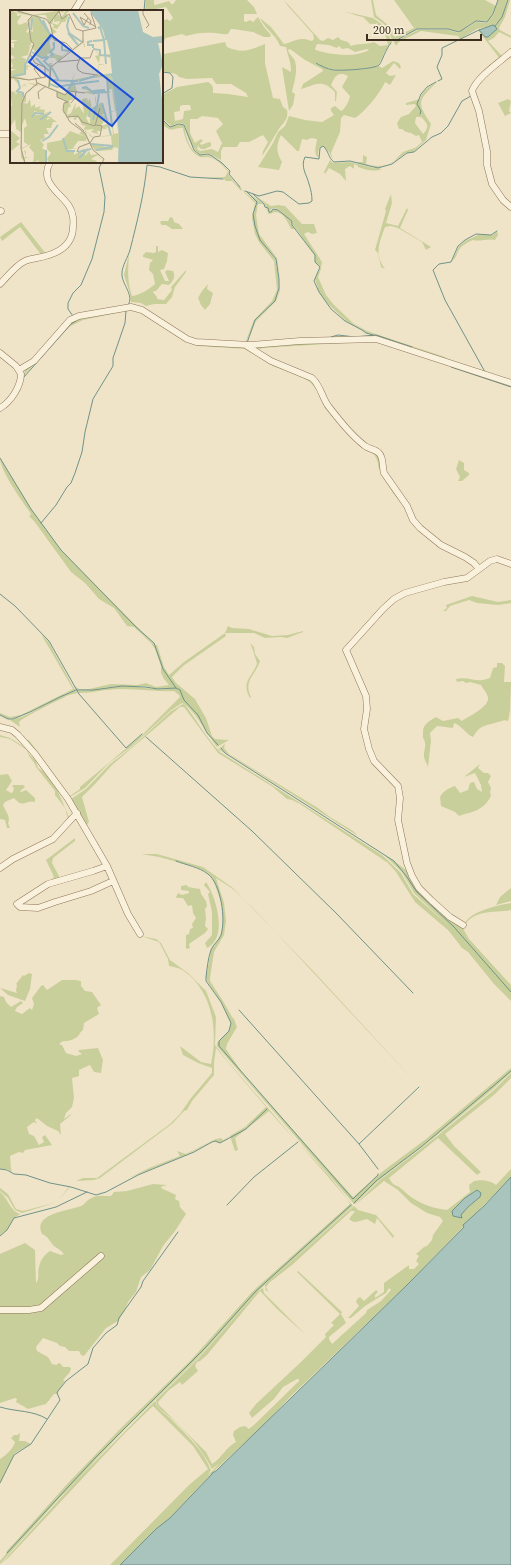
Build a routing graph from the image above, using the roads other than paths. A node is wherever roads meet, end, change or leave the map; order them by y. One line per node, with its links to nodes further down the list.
1 (81, 0): 2 (street)
2 (75, 10)
3 (511, 52): 5 (street)
4 (50, 163): 6 (street)
5 (511, 207)
6 (0, 284)
7 (239, 345): 9 (street); 10 (street); 13 (street)
8 (0, 353): 9 (street)
9 (19, 370): 11 (street)
10 (511, 383)
11 (0, 408)
12 (511, 564): 13 (street)
13 (479, 569): 19 (street)
14 (0, 727): 15 (street)
15 (76, 813): 16 (street); 17 (street)
16 (107, 866): 18 (street); 18 (street)
17 (0, 868)
18 (113, 882): 20 (street)
19 (463, 924)
20 (140, 934)
21 (100, 1256): 22 (street)
22 (0, 1310)

